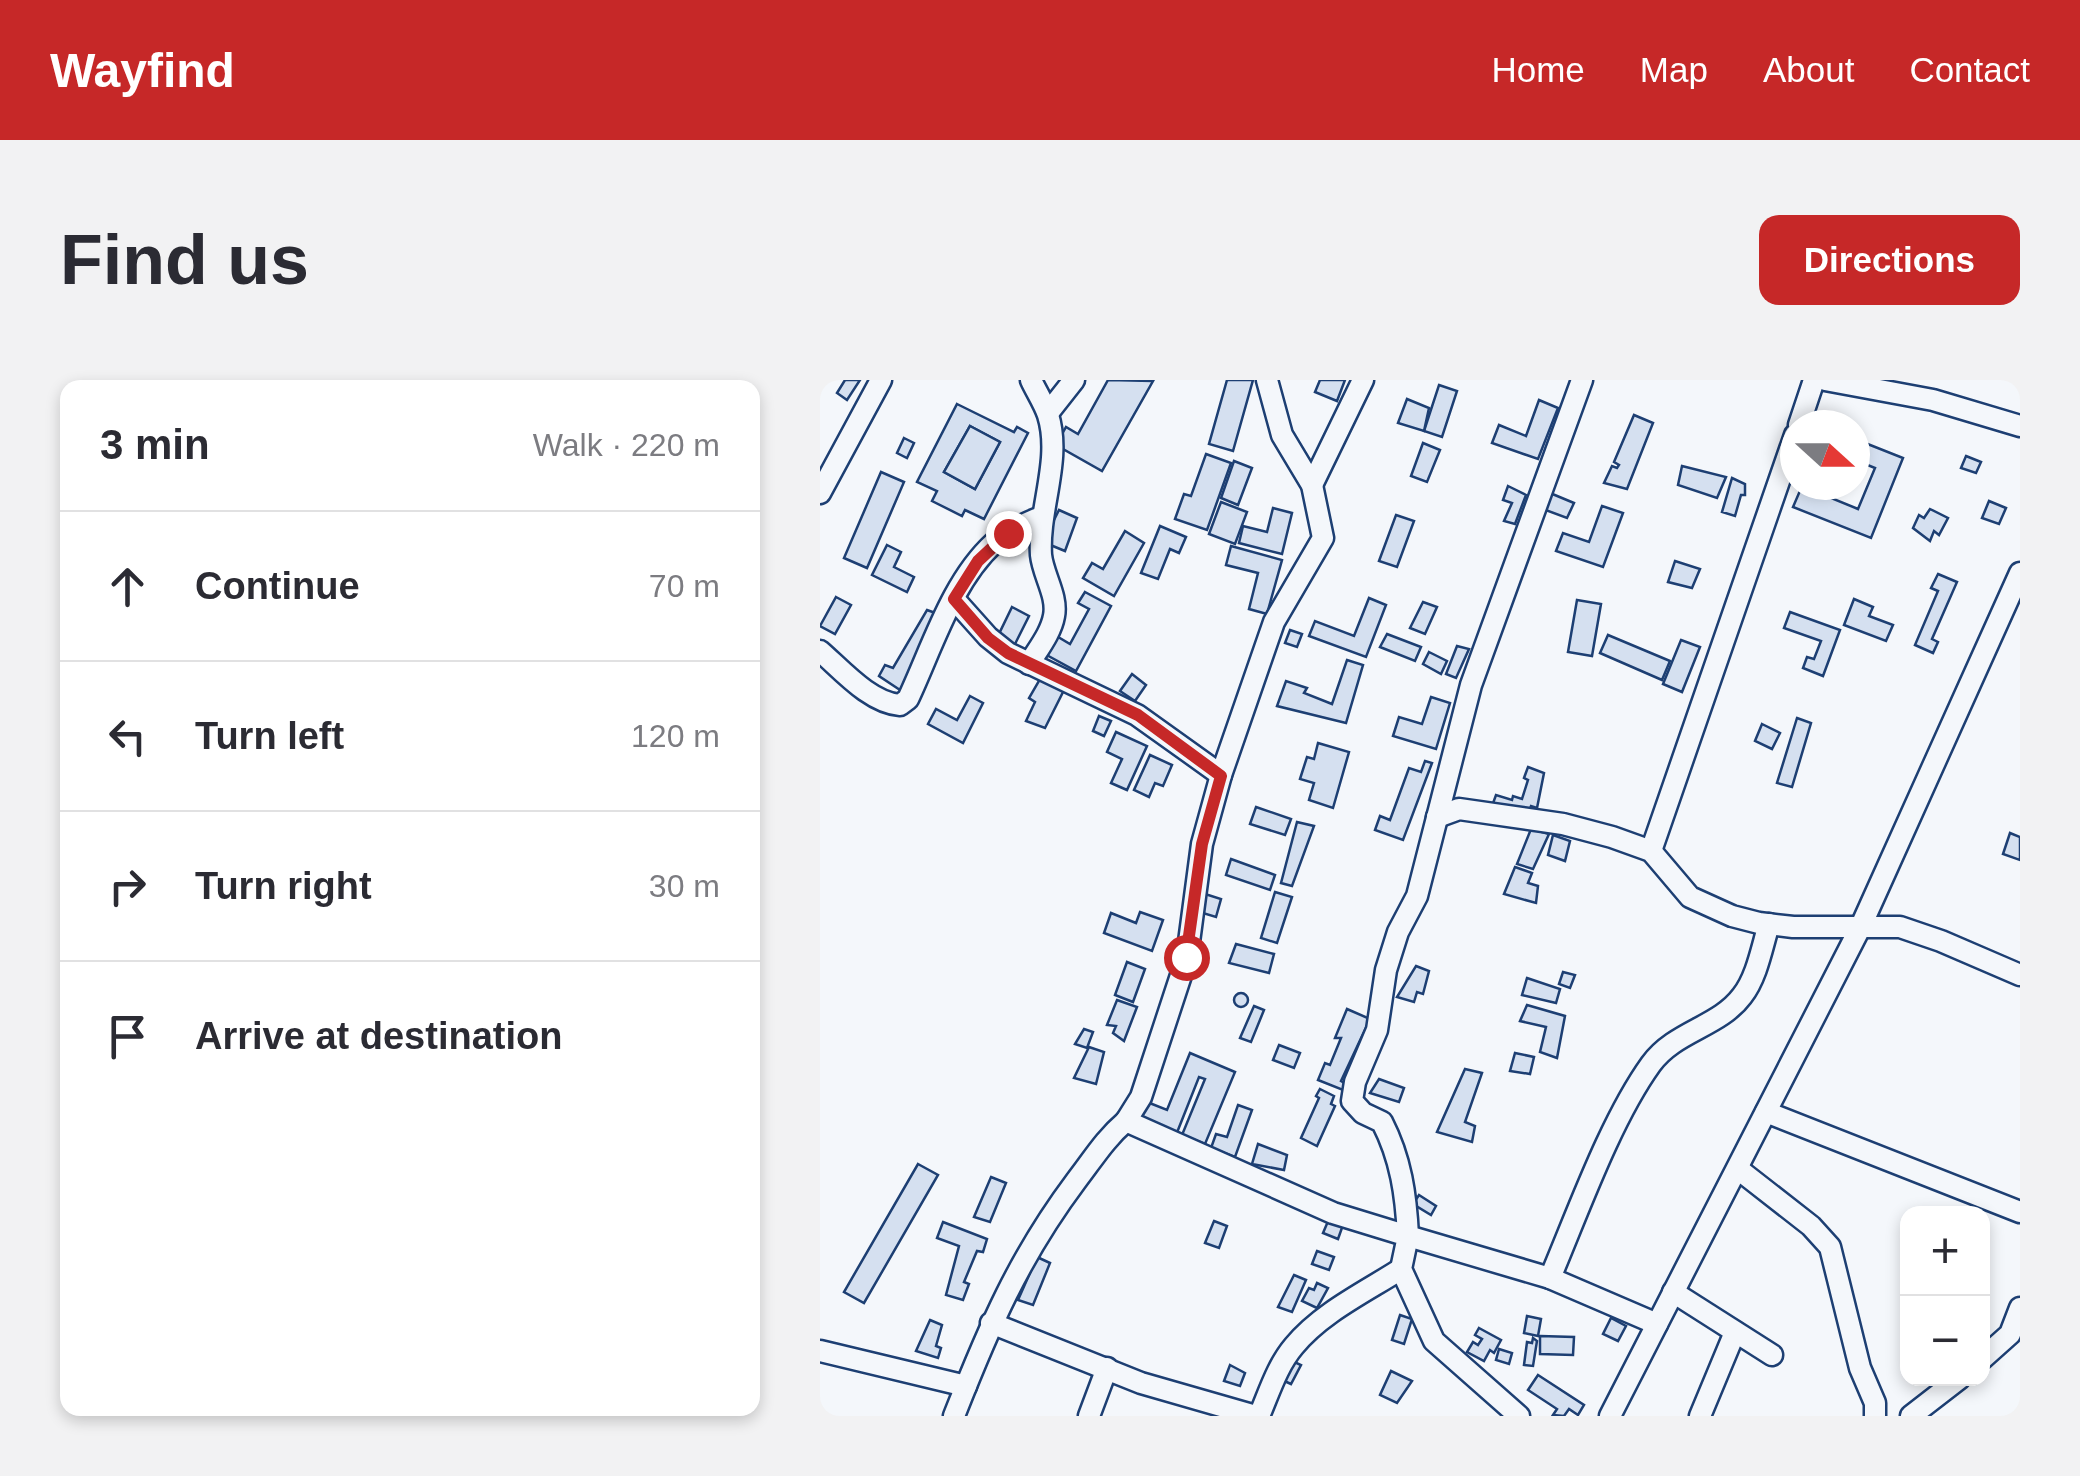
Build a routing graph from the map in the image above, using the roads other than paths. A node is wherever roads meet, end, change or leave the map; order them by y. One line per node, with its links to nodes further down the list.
1 (881, 380): 14 (street)
2 (1030, 380): 10 (street)
3 (1074, 380): 10 (street)
4 (1268, 380): 13 (street)
5 (1363, 380): 13 (street)
6 (1582, 380): 21 (street)
7 (1814, 380): 9 (street)
8 (1825, 380): 11 (street)
9 (1803, 410)
10 (1048, 413): 15 (street)
11 (2020, 426)
12 (1780, 479): 22 (street)
13 (1312, 485): 20 (street)
14 (820, 493)
15 (1041, 516): 17 (street); 19 (street)
16 (2020, 574): 24 (street)
17 (954, 599): 18 (street); 19 (street)
18 (820, 651)
19 (1028, 664): 20 (street)
20 (1221, 776): 27 (street)
21 (1437, 817): 22 (street); 30 (street)
22 (1652, 850): 23 (street)
23 (1769, 924): 24 (street); 32 (street)
24 (1861, 926): 25 (street); 26 (street)
25 (2020, 975)
26 (1766, 1112): 28 (street); 29 (street)
27 (1126, 1121): 30 (street); 35 (street)
28 (1738, 1169): 33 (street); 45 (street)
29 (2020, 1212)
30 (1408, 1236): 31 (street); 32 (street)
31 (1401, 1269): 48 (street); 49 (street)
32 (1550, 1278): 36 (street)
33 (1673, 1292): 36 (street); 37 (street)
34 (2020, 1308): 39 (street)
35 (991, 1323): 41 (street); 42 (street)
36 (1657, 1324): 50 (street)
37 (1735, 1332): 40 (street); 51 (street)
38 (820, 1351): 42 (street)
39 (1990, 1353)
40 (1772, 1355)
41 (1107, 1368): 44 (street); 47 (street)
42 (966, 1386): 46 (street)
43 (1950, 1386): 52 (street)
44 (1224, 1412): 48 (street)
45 (1879, 1415)
46 (954, 1416)
47 (1089, 1416)
48 (1258, 1416)
49 (1520, 1416)
50 (1610, 1416)
51 (1700, 1416)
52 (1911, 1416)

